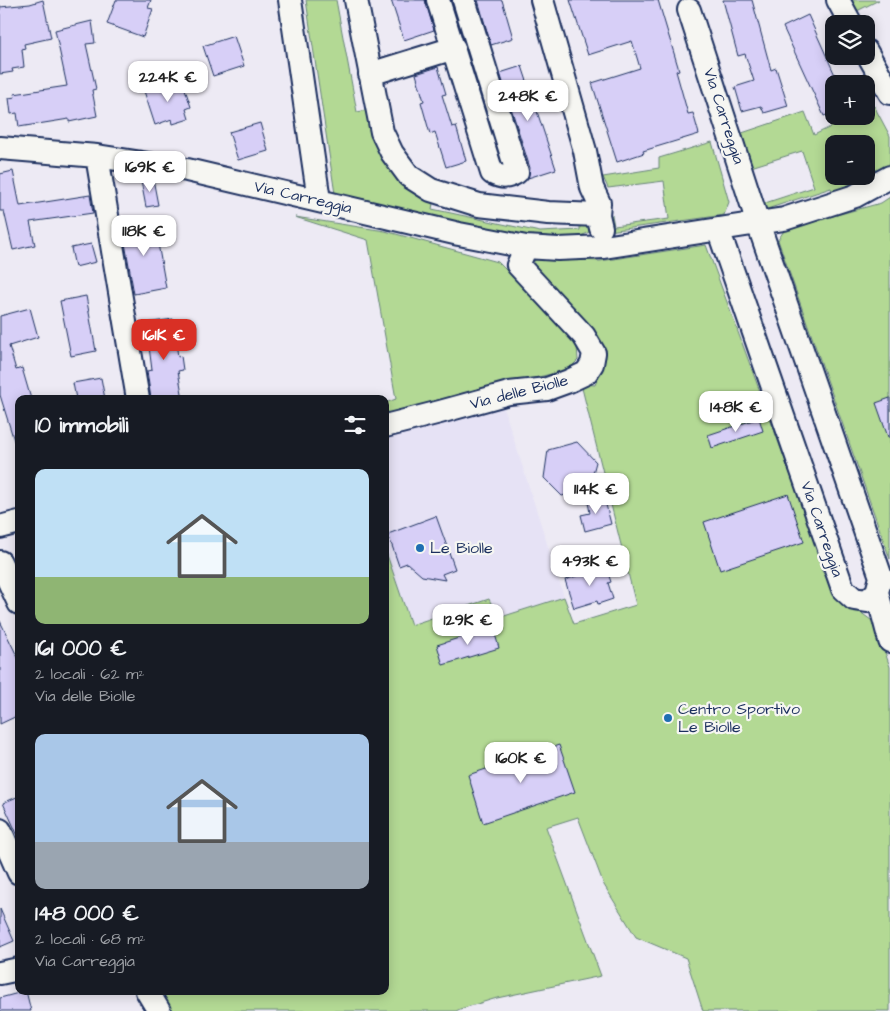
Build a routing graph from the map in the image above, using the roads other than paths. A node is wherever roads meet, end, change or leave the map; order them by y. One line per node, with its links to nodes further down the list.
1 (290, 0): 16 (street)
2 (356, 0): 11 (street)
3 (438, 0): 9 (street)
4 (464, 0): 9 (street)
5 (542, 0): 17 (street)
6 (838, 0): 8 (street)
7 (689, 10): 18 (street, Via Carreggia)
8 (846, 15)
9 (454, 48): 11 (street)
10 (874, 65): 12 (street)
11 (370, 74): 17 (street)
12 (890, 93)
13 (0, 148): 14 (street, Via Carreggia)
14 (97, 156): 16 (street, Via Carreggia); 22 (street)
15 (890, 178): 18 (street, Via Carreggia)
16 (319, 200): 20 (street, Via Carreggia)
17 (598, 215): 21 (street)
18 (758, 223): 19 (street, Via Carreggia); 27 (street, Via Carreggia)
19 (718, 229): 21 (street, Via Carreggia); 27 (street, Via Carreggia)
20 (526, 247): 21 (street, Via Carreggia); 23 (street, Via delle Biolle)
21 (604, 247)
22 (137, 395)
23 (389, 425)
24 (15, 523): 25 (street)
25 (0, 527)
26 (0, 562): 28 (street)
27 (877, 592): 29 (street)
28 (15, 594)
29 (890, 641)
30 (0, 830): 31 (street)
31 (15, 864)
32 (15, 970): 33 (street)
33 (0, 974)
34 (150, 995): 35 (street)
35 (158, 1011)

